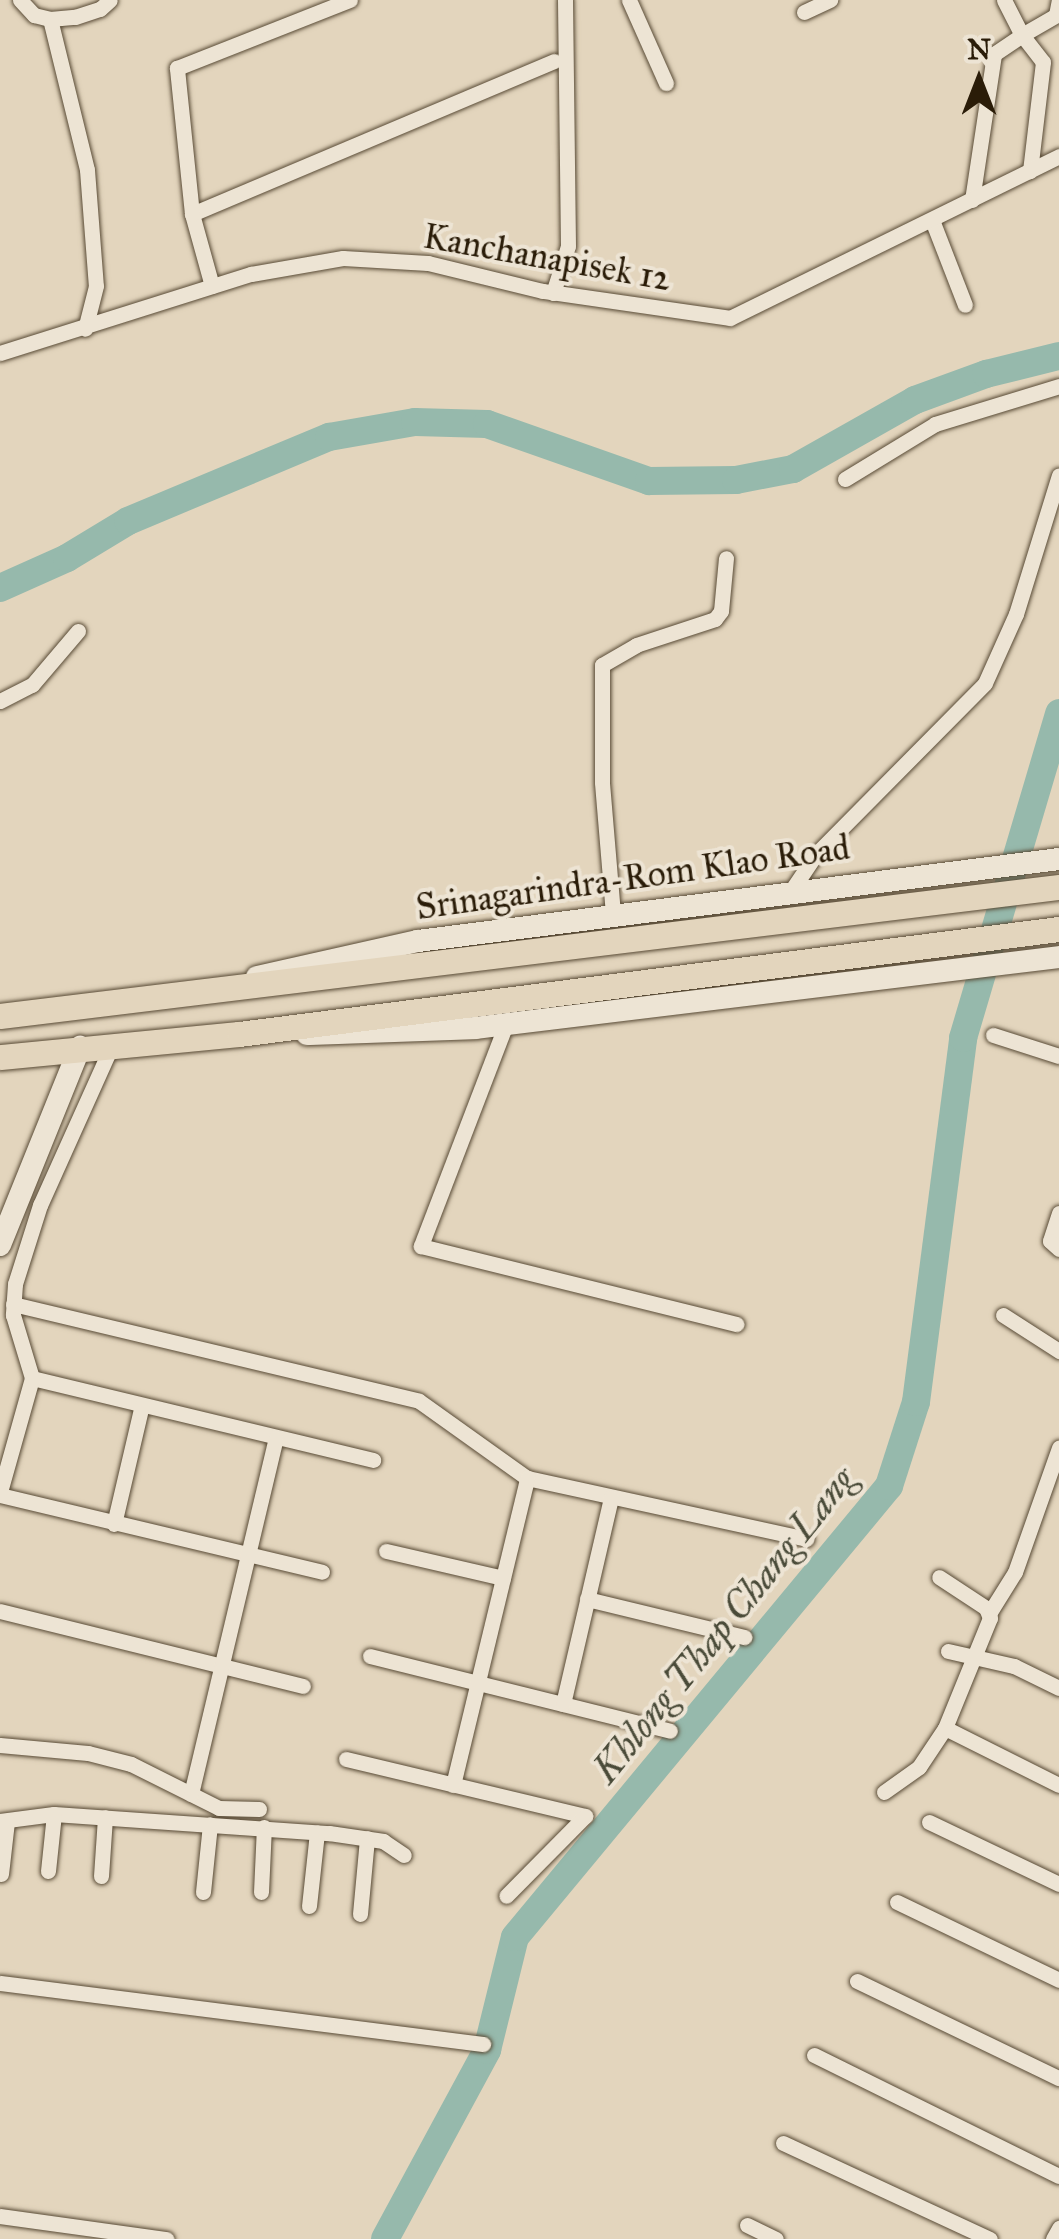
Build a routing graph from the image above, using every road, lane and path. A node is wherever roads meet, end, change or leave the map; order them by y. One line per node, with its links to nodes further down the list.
1 (20, 0): 10 (street)
2 (110, 0): 10 (street)
3 (350, 0): 17 (street)
4 (565, 0): 20 (street)
5 (629, 0): 13 (street)
6 (830, 0): 9 (street)
7 (1004, 0): 11 (street)
8 (1058, 0): 11 (street)
9 (804, 12)
10 (50, 19): 22 (street)
11 (1022, 35): 15 (street); 16 (street)
12 (554, 61): 17 (street)
13 (666, 83)
14 (1059, 156): 15 (street, Kanchanapisek 12)
15 (1030, 171): 16 (street, Kanchanapisek 12)
16 (972, 200): 18 (street, Kanchanapisek 12)
17 (192, 214): 19 (street)
18 (932, 220): 20 (street, Kanchanapisek 12); 21 (street)
19 (212, 286): 20 (street, Kanchanapisek 12); 22 (street, Kanchanapisek 12)
20 (553, 293)
21 (965, 305)
22 (85, 329): 23 (street, Kanchanapisek 12)
23 (0, 354)
24 (1059, 386): 26 (street)
25 (1059, 475): 32 (street)
26 (845, 479)
27 (726, 558): 33 (street)
28 (78, 631): 29 (street)
29 (0, 701)
30 (1059, 859): 32 (main road, Srinagarindra-Rom Klao Road)
31 (1059, 886): 36 (main road, Srinagarindra-Rom Klao Road)
32 (790, 890): 33 (main road, Srinagarindra-Rom Klao Road)
33 (613, 914): 36 (main road, Srinagarindra-Rom Klao Road)
34 (1054, 930): 39 (main road)
35 (1048, 958): 38 (main road)
36 (220, 987): 37 (main road, Srinagarindra-Rom Klao Road)
37 (0, 1016)
38 (506, 1024): 39 (main road); 50 (street)
39 (239, 1034): 41 (main road)
40 (994, 1035): 43 (street)
41 (112, 1045): 42 (main road); 48 (street)
42 (80, 1048): 44 (main road); 46 (main road)
43 (1059, 1056)
44 (0, 1057)
45 (1059, 1213): 47 (street)
46 (0, 1246)
47 (1059, 1249)
48 (12, 1304): 52 (street); 57 (street)
49 (1003, 1314): 51 (street)
50 (737, 1324)
51 (1059, 1352)
52 (32, 1378): 53 (street); 58 (street)
53 (142, 1405): 54 (street); 60 (street)
54 (276, 1438): 56 (street); 63 (street)
55 (1059, 1448): 69 (street)
56 (373, 1460)
57 (527, 1478): 59 (street); 66 (street)
58 (0, 1493): 60 (street)
59 (612, 1496): 61 (street); 67 (street)
60 (114, 1524): 63 (street)
61 (806, 1539)
62 (386, 1551): 66 (street)
63 (247, 1555): 64 (street); 74 (street)
64 (322, 1572)
65 (939, 1577): 69 (street)
66 (503, 1578): 75 (street)
67 (587, 1600): 70 (street); 78 (street)
68 (0, 1611): 74 (street)
69 (990, 1612): 73 (street)
70 (744, 1638)
71 (948, 1651): 73 (street)
72 (370, 1656): 75 (street)
73 (975, 1656): 77 (street); 79 (street)
74 (220, 1667): 76 (street); 86 (street)
75 (478, 1682): 78 (street); 83 (street)
76 (303, 1686)
77 (1059, 1688)
78 (562, 1704): 80 (street)
79 (944, 1728): 84 (street); 85 (street)
80 (670, 1731)
81 (0, 1745): 86 (street)
82 (346, 1759): 83 (street)
83 (453, 1784): 103 (street)
84 (1059, 1785)
85 (884, 1792)
86 (190, 1794): 87 (street)
87 (259, 1809)
88 (54, 1814): 89 (street); 90 (street); 97 (street)
89 (105, 1817): 92 (street); 99 (street)
90 (4, 1821): 98 (street)
91 (929, 1822): 100 (street)
92 (210, 1824): 93 (street); 101 (street)
93 (264, 1828): 94 (street); 102 (street)
94 (317, 1832): 95 (street); 105 (street)
95 (367, 1838): 96 (street); 106 (street)
96 (404, 1855)
97 (48, 1871)
98 (1, 1874)
99 (100, 1876)
100 (1059, 1884)
101 (203, 1892)
102 (261, 1892)
103 (506, 1896)
104 (897, 1902): 107 (street)
105 (308, 1906)
106 (360, 1914)
107 (1059, 1980)
108 (857, 1981): 112 (street)
109 (0, 1983): 110 (street)
110 (483, 2044)
111 (814, 2055): 114 (street)
112 (1059, 2078)
113 (784, 2143): 120 (street)
114 (1059, 2176)
115 (0, 2216): 118 (street)
116 (747, 2225): 119 (street)
117 (1059, 2228): 121 (street)
118 (166, 2239)
119 (776, 2239)
120 (990, 2239)
121 (1054, 2239)

